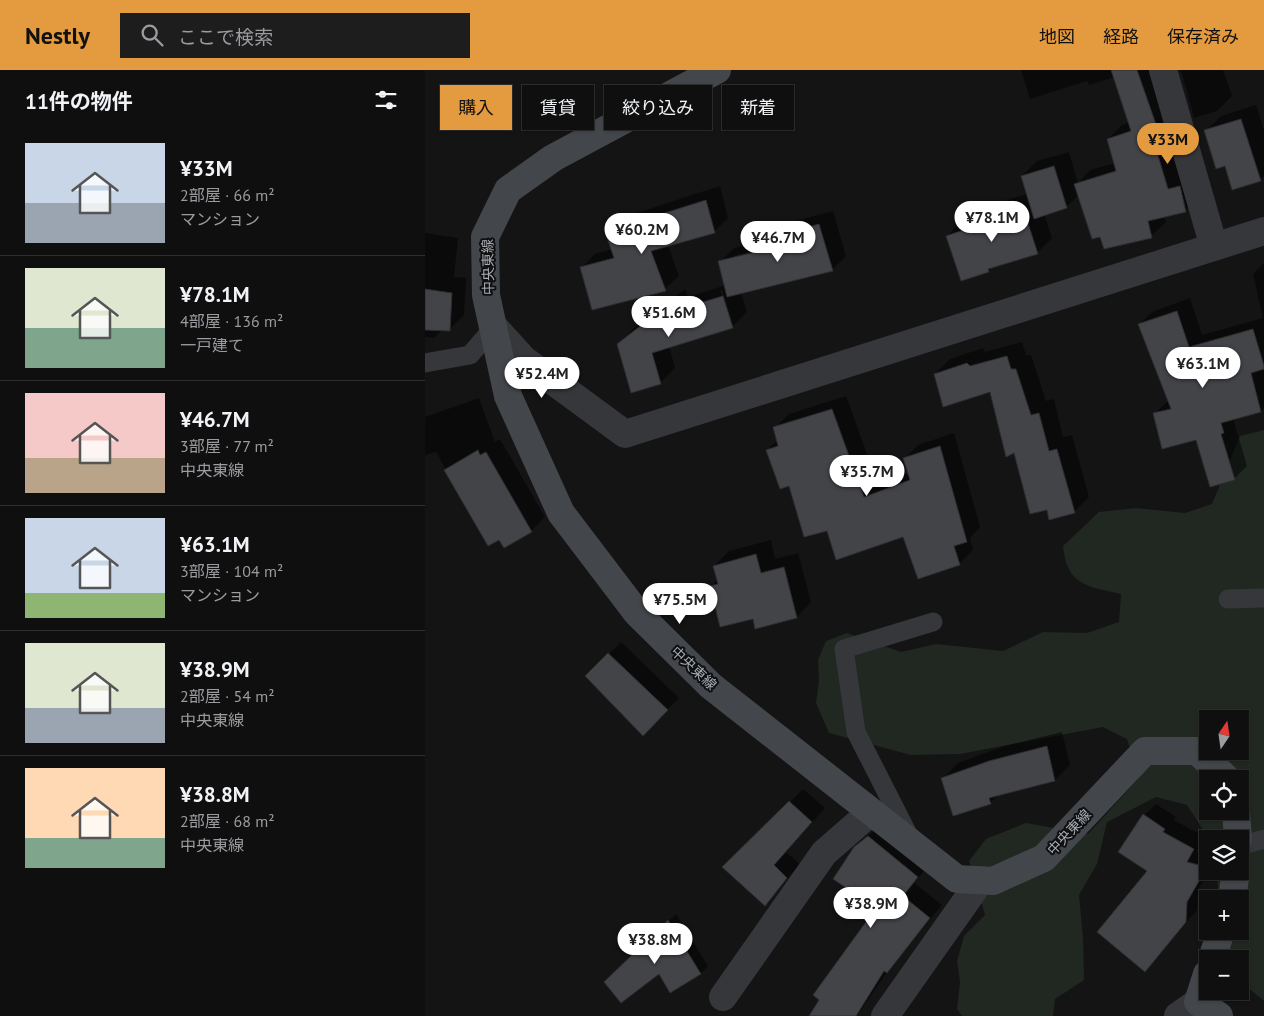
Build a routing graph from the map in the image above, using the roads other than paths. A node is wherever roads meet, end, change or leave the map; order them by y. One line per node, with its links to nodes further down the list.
1 (717, 70): 5 (main road, 中央東線)
2 (1163, 70): 4 (street)
3 (1264, 231): 4 (street)
4 (1214, 248): 5 (street)
5 (494, 327): 6 (lane); 11 (main road, 中央東線)
6 (425, 363)
7 (1264, 598): 8 (lane)
8 (1229, 599)
9 (933, 622): 14 (lane)
10 (1217, 770): 15 (main road, 中央東線)
11 (871, 812): 14 (main road, 中央東線); 16 (street)
12 (1264, 839): 13 (lane)
13 (1249, 843)
14 (913, 845): 15 (main road, 中央東線)
15 (981, 880): 17 (street)
16 (723, 997)
17 (885, 1016)

